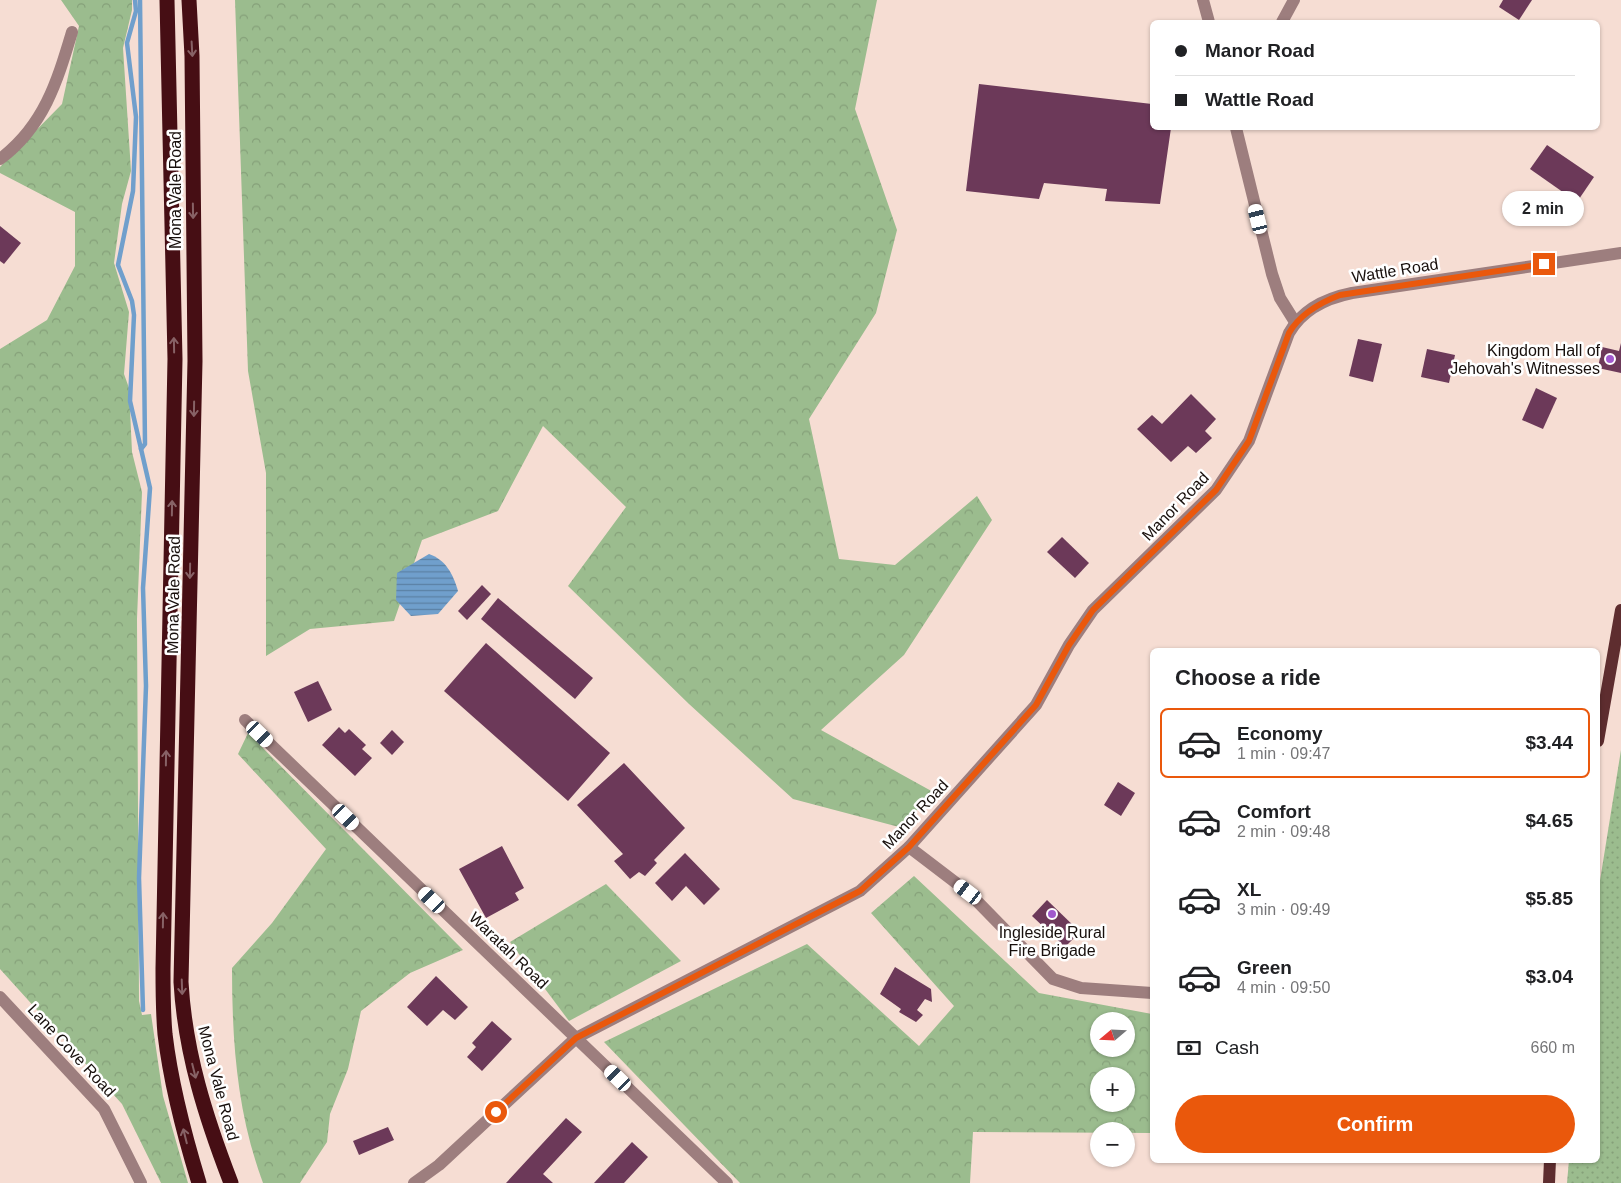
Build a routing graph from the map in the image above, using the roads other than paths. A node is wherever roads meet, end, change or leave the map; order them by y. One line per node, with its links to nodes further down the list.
1 (167, 0): 21 (highway, Mona Vale Road, one-way to 1)
2 (189, 0): 22 (highway, Mona Vale Road, one-way to 22)
3 (1203, 0): 5 (street)
4 (1294, 0): 6 (street)
5 (1208, 20)
6 (1283, 20)
7 (72, 32): 9 (street)
8 (1236, 130): 11 (street)
9 (0, 159)
10 (1621, 253): 11 (street, Wattle Road)
11 (1295, 322): 15 (street, Manor Road)
12 (1621, 610): 14 (main road)
13 (245, 720): 18 (street, Waratah Road)
14 (1600, 730)
15 (909, 847): 16 (street); 18 (street, Manor Road)
16 (1150, 993)
17 (0, 997): 20 (street, Lane Cove Road)
18 (576, 1038): 23 (street, Manor Road); 24 (street, Waratah Road)
19 (1550, 1163): 25 (main road)
20 (141, 1183)
21 (199, 1183)
22 (231, 1183)
23 (414, 1183)
24 (727, 1183)
25 (1549, 1183)

